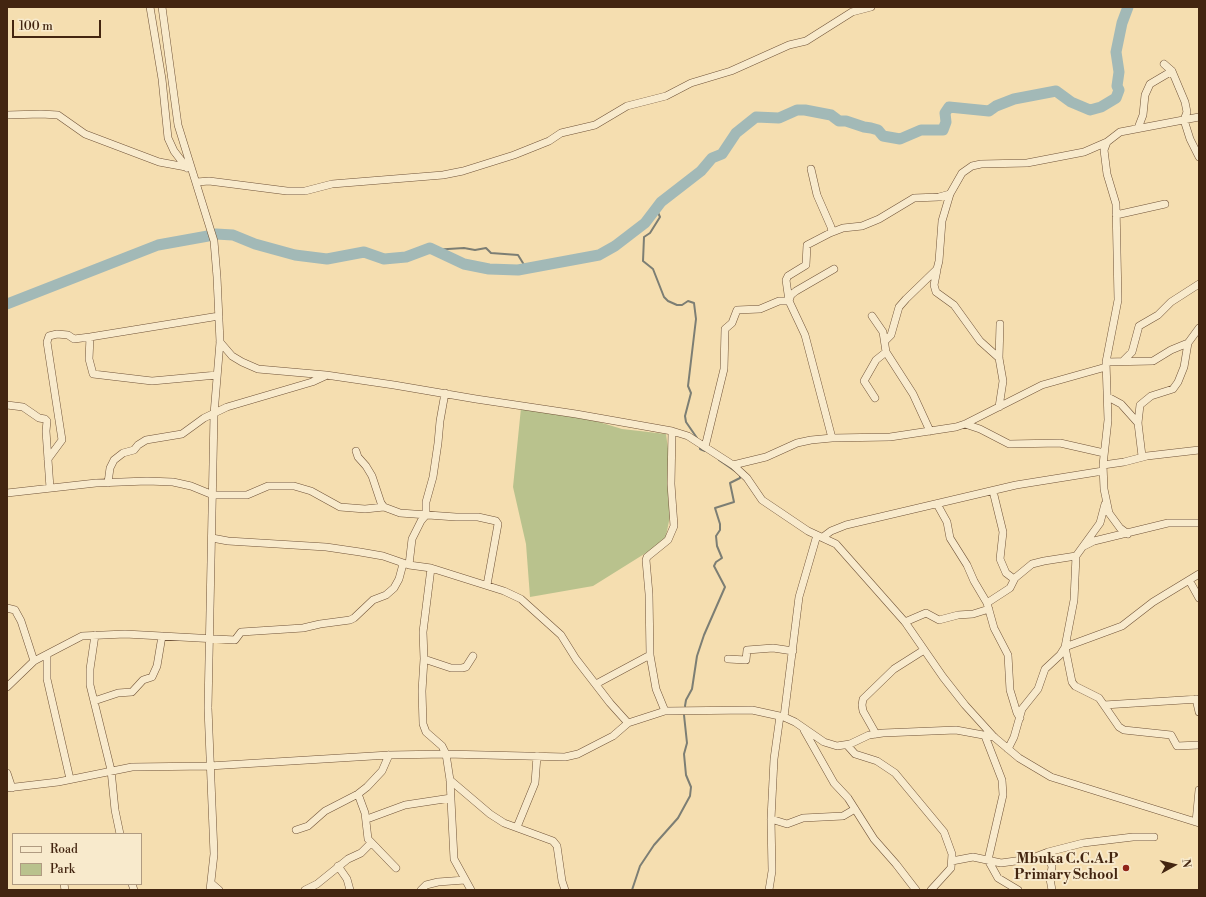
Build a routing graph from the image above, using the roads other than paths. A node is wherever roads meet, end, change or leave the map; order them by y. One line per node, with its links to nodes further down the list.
1 (150, 7): 12 (street)
2 (162, 7): 14 (street)
3 (871, 7): 14 (street)
4 (1164, 64): 5 (street)
5 (1172, 71): 8 (street); 9 (street)
6 (7, 115): 12 (street)
7 (1199, 117): 8 (street)
8 (1184, 120): 9 (street); 11 (street)
9 (1138, 128): 10 (street)
10 (1107, 142): 15 (street); 17 (street)
11 (1199, 157)
12 (186, 167): 14 (street)
13 (811, 169): 18 (street)
14 (196, 178): 23 (street)
15 (950, 194): 18 (street); 20 (street)
16 (1165, 204): 17 (street)
17 (1116, 215): 35 (street)
18 (830, 233): 22 (street)
19 (834, 269): 22 (street)
20 (937, 269): 29 (street); 33 (street)
21 (1199, 284): 34 (street)
22 (789, 301): 48 (street); 49 (street)
23 (219, 316): 27 (street); 30 (street)
24 (872, 316): 29 (street)
25 (1000, 324): 33 (street)
26 (1199, 328): 31 (street)
27 (90, 337): 36 (street); 54 (street)
28 (1199, 339): 31 (street)
29 (885, 341): 32 (street)
30 (220, 342): 36 (street); 37 (street)
31 (1189, 342): 34 (street); 44 (street)
32 (886, 352): 40 (street); 46 (street)
33 (999, 358): 42 (street)
34 (1124, 360): 35 (street)
35 (1106, 365): 39 (street); 42 (street)
36 (217, 375): 43 (street)
37 (326, 376): 38 (street); 43 (street)
38 (445, 394): 47 (street); 65 (street)
39 (1108, 397): 44 (street); 52 (street)
40 (875, 398)
41 (7, 405): 54 (street)
42 (999, 407): 45 (street)
43 (214, 414): 57 (street); 61 (street)
44 (1138, 423): 53 (street)
45 (965, 424): 46 (street); 52 (street)
46 (930, 431): 48 (street)
47 (672, 432): 49 (street); 89 (street)
48 (832, 438): 55 (street)
49 (705, 447): 55 (street)
50 (1199, 450): 53 (street)
51 (356, 451): 64 (street)
52 (1104, 453): 56 (street)
53 (1142, 456): 56 (street)
54 (48, 459): 58 (street)
55 (733, 465): 68 (street)
56 (1103, 468): 59 (street); 63 (street)
57 (108, 483): 58 (street); 61 (street)
58 (50, 488): 60 (street)
59 (993, 491): 62 (street); 75 (street)
60 (7, 493)
61 (213, 495): 64 (street); 69 (street)
62 (937, 504): 68 (street); 79 (street)
63 (1106, 504): 67 (street); 70 (street)
64 (384, 507): 65 (street)
65 (426, 515): 72 (street); 77 (street)
66 (1199, 523): 67 (street)
67 (1128, 534): 70 (street)
68 (820, 536): 81 (street); 87 (street)
69 (212, 538): 72 (street); 84 (street)
70 (1084, 546): 71 (street)
71 (1076, 556): 75 (street); 85 (street)
72 (406, 564): 73 (street); 84 (street)
73 (431, 568): 77 (street); 91 (street)
74 (1199, 574): 76 (street)
75 (1014, 580): 79 (street)
76 (1189, 580): 78 (street); 85 (street)
77 (487, 585): 94 (street)
78 (1199, 598)
79 (988, 606): 81 (street); 102 (street)
80 (7, 608): 93 (street)
81 (905, 622): 86 (street)
82 (95, 635): 83 (street); 88 (street); 97 (street)
83 (162, 636): 84 (street); 97 (street)
84 (210, 639): 114 (street)
85 (1065, 647): 98 (street); 102 (street)
86 (924, 650): 105 (street); 107 (street)
87 (792, 651): 92 (street); 101 (street)
88 (47, 655): 93 (street); 117 (street)
89 (650, 655): 94 (street); 99 (street)
90 (473, 656): 91 (street)
91 (424, 659): 111 (street)
92 (728, 659)
93 (34, 662): 95 (street)
94 (596, 684): 103 (street)
95 (7, 687)
96 (1198, 699): 98 (street); 100 (street)
97 (94, 701): 115 (street)
98 (1104, 705): 109 (street)
99 (665, 711): 101 (street); 103 (street)
100 (1199, 712)
101 (782, 717): 104 (street); 125 (street)
102 (1020, 718): 110 (street)
103 (628, 723): 113 (street)
104 (802, 727): 108 (street); 123 (street)
105 (876, 734): 106 (street); 108 (street)
106 (985, 736): 107 (street); 133 (street)
107 (994, 737): 110 (street)
108 (847, 745): 134 (street)
109 (1199, 745)
110 (1008, 749): 126 (street)
111 (446, 754): 112 (street); 113 (street); 118 (street)
112 (389, 755): 114 (street); 121 (street)
113 (538, 756): 127 (street)
114 (209, 766): 115 (street); 138 (street)
115 (111, 770): 117 (street); 129 (street)
116 (7, 773): 119 (street)
117 (70, 779): 119 (street)
118 (450, 780): 122 (street); 127 (street)
119 (10, 788)
120 (1199, 790): 126 (street)
121 (358, 794): 124 (street); 128 (street)
122 (451, 798): 124 (street); 137 (street)
123 (855, 810): 125 (street); 146 (street)
124 (367, 819): 131 (street)
125 (771, 819): 145 (street)
126 (1197, 822)
127 (517, 827): 144 (street)
128 (296, 830)
129 (120, 833)
130 (1154, 837): 132 (street)
131 (371, 843): 135 (street); 136 (street)
132 (1048, 852): 133 (street); 149 (street)
133 (988, 860): 134 (street); 148 (street)
134 (952, 861): 147 (street)
135 (338, 866): 141 (street); 142 (street)
136 (396, 868)
137 (465, 880): 139 (street); 143 (street)
138 (211, 887): 140 (street)
139 (421, 889)
140 (219, 890)
141 (305, 890)
142 (350, 890)
143 (471, 890)
144 (565, 890)
145 (769, 890)
146 (916, 890)
147 (932, 890)
148 (1018, 890)
149 (1052, 890)

